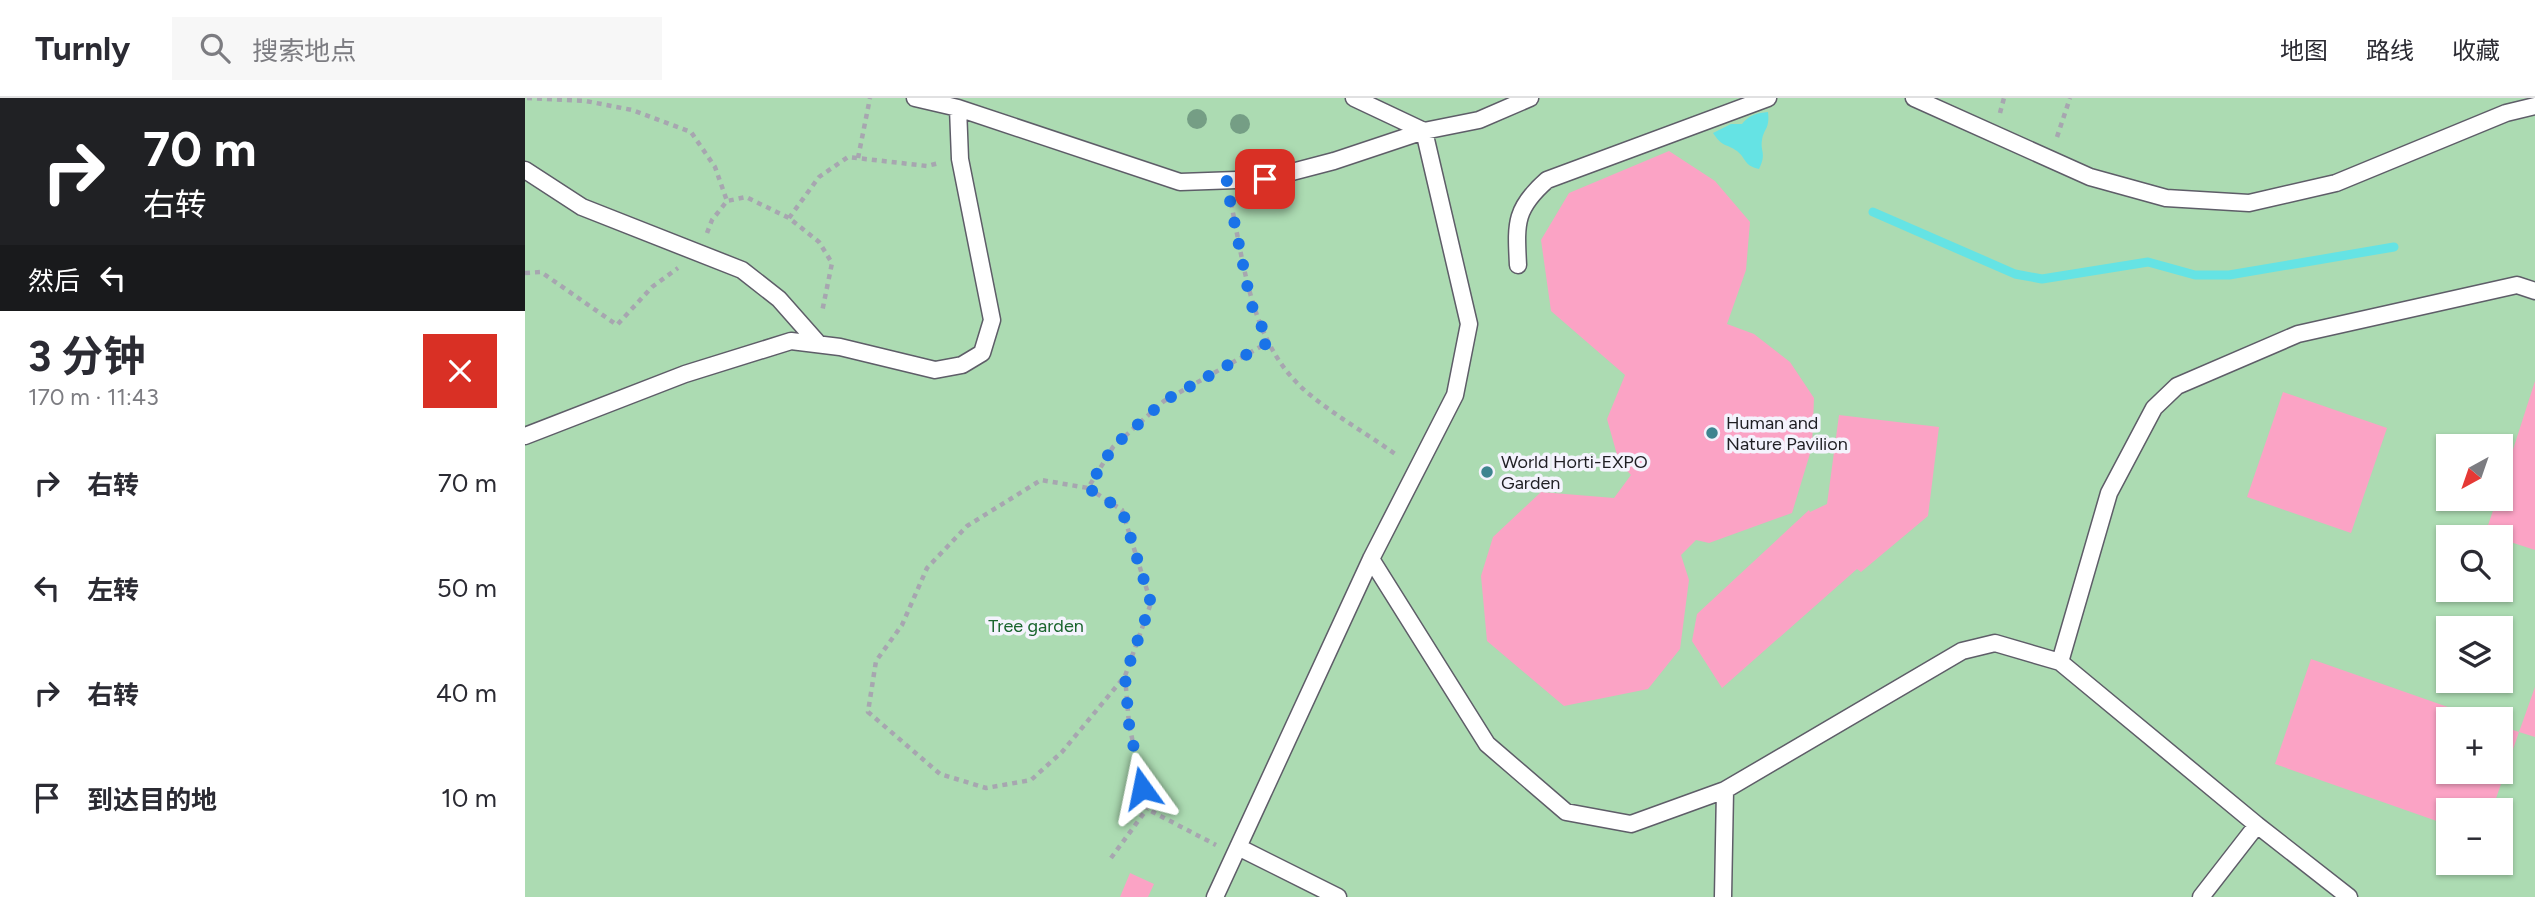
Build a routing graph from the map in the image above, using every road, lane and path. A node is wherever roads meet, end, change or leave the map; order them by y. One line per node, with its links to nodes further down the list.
1 (527, 98): 17 (path)
2 (870, 98): 12 (path)
3 (915, 98): 10 (lane)
4 (1354, 98): 11 (lane)
5 (1530, 98): 11 (lane)
6 (1768, 98): 20 (lane)
7 (1914, 98): 14 (lane)
8 (2070, 98): 14 (path)
9 (2535, 106): 14 (lane)
10 (958, 108): 13 (lane); 16 (lane)
11 (1424, 131): 16 (lane); 26 (lane)
12 (858, 158): 13 (path); 18 (path)
13 (960, 159): 23 (lane)
14 (2049, 159)
15 (525, 170): 19 (lane)
16 (1226, 181): 24 (path)
17 (727, 201): 18 (path); 19 (path)
18 (789, 218): 23 (path)
19 (698, 253): 21 (path); 23 (lane)
20 (1518, 265)
21 (525, 274)
22 (2535, 291): 29 (lane)
23 (817, 342): 25 (lane)
24 (1269, 342): 26 (path); 27 (path)
25 (525, 436)
26 (1417, 469): 28 (lane)
27 (1088, 488): 30 (path); 30 (path)
28 (1371, 559): 31 (lane); 34 (lane)
29 (2060, 662): 31 (lane); 33 (lane)
30 (1125, 676): 32 (path)
31 (1725, 790): 38 (lane)
32 (1147, 809): 34 (path); 35 (path)
33 (2257, 825): 39 (lane); 40 (lane)
34 (1237, 851): 36 (lane); 37 (lane)
35 (1111, 858)
36 (1215, 897)
37 (1338, 897)
38 (1723, 897)
39 (2201, 897)
40 (2349, 897)

